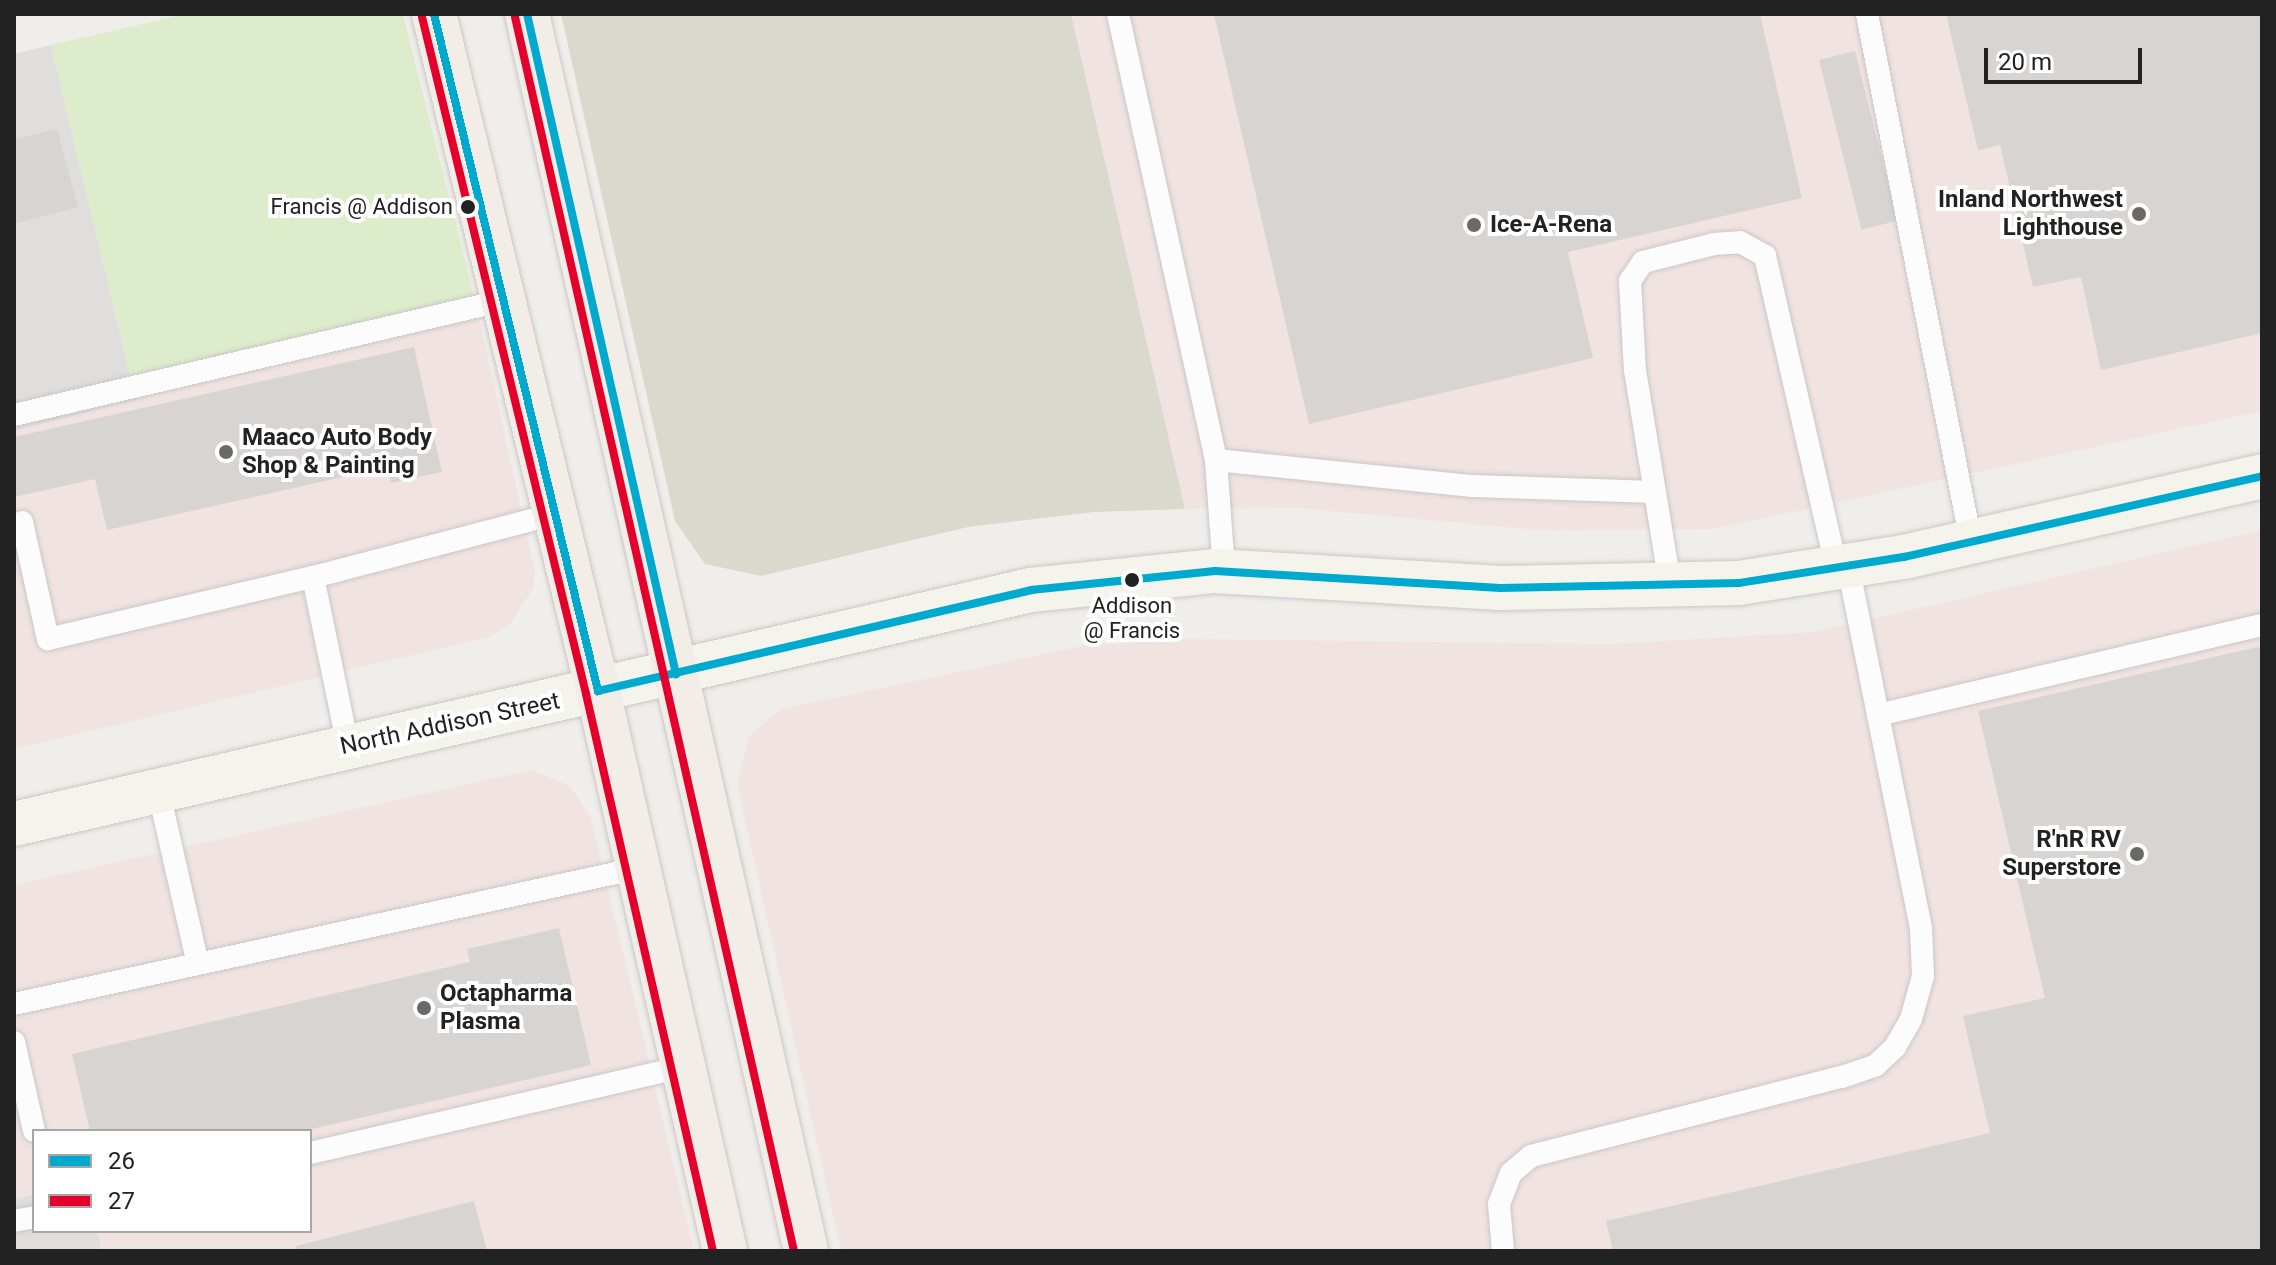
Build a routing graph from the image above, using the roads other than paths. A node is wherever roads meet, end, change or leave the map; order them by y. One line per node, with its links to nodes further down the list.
1 (434, 14): 5 (main road)
2 (527, 14): 18 (main road)
3 (1118, 14): 7 (lane)
4 (1867, 14): 12 (lane)
5 (505, 300): 6 (lane); 10 (main road)
6 (14, 415)
7 (1216, 460): 9 (lane); 14 (lane)
8 (2262, 476): 12 (street, North Addison Street)
9 (1655, 492): 13 (lane); 16 (lane)
10 (555, 514): 15 (lane); 19 (main road)
11 (22, 522): 15 (lane)
12 (1971, 542): 13 (street, North Addison Street)
13 (1842, 566): 16 (street, North Addison Street); 20 (lane)
14 (1224, 571): 16 (street, North Addison Street); 18 (street, North Addison Street)
15 (313, 577): 21 (lane)
16 (1670, 584)
17 (2262, 625): 20 (lane)
18 (676, 674): 19 (street, North Addison Street); 32 (main road)
19 (598, 691): 21 (street, North Addison Street); 24 (main road)
20 (1878, 715): 33 (lane)
21 (348, 746): 22 (street, North Addison Street)
22 (159, 793): 23 (street, North Addison Street); 25 (lane)
23 (14, 824)
24 (639, 868): 25 (lane); 28 (main road)
25 (198, 964): 26 (lane)
26 (14, 1004)
27 (14, 1042): 29 (lane)
28 (683, 1067): 30 (lane); 31 (main road)
29 (33, 1129)
30 (312, 1153)
31 (725, 1251)
32 (806, 1251)
33 (1503, 1251)

